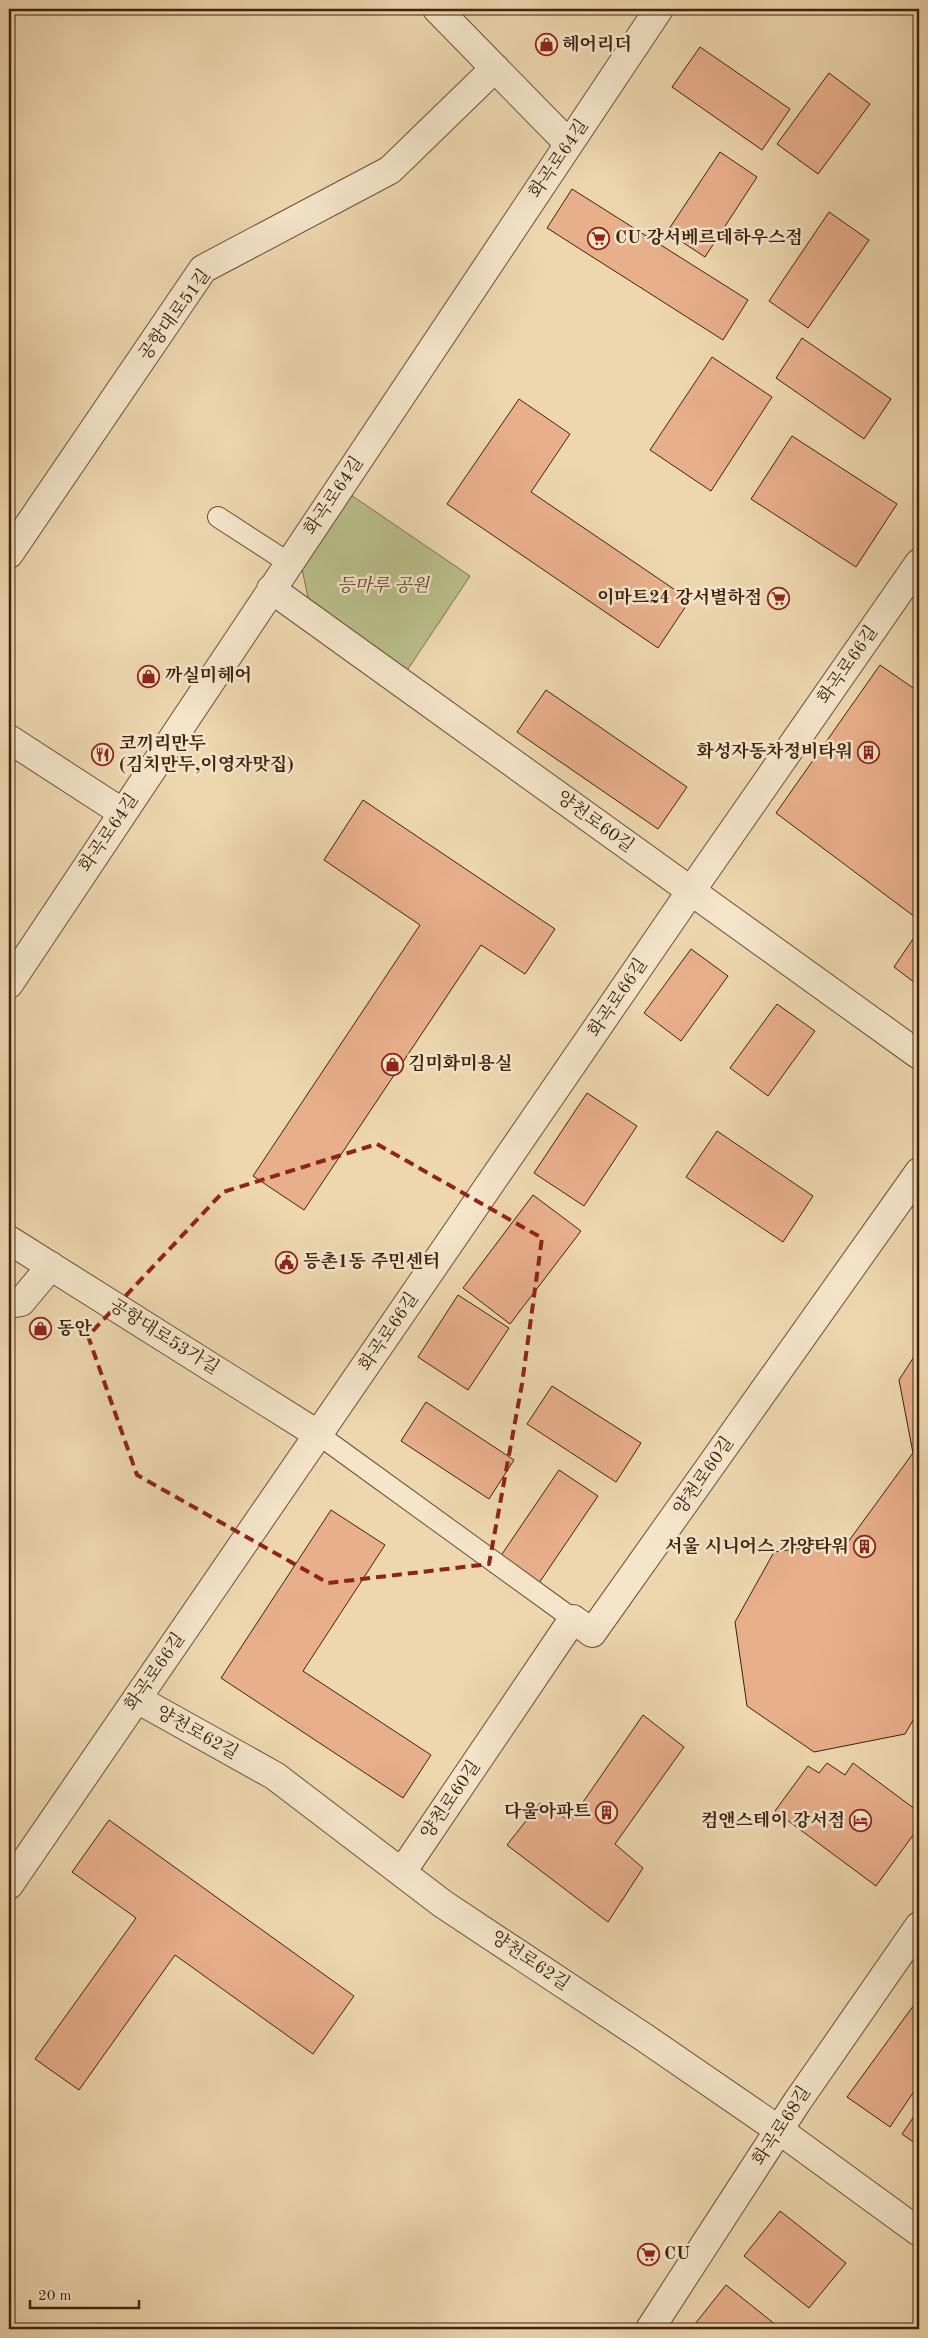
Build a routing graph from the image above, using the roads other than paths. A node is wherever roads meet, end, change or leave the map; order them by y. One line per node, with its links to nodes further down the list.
1 (437, 9): 3 (street)
2 (659, 9): 4 (street, 화곡로64길)
3 (494, 68): 4 (street); 6 (street, 공항대로51길)
4 (569, 144): 7 (street, 화곡로64길)
5 (218, 517): 7 (lane)
6 (9, 554)
7 (289, 563): 9 (street, 화곡로64길)
8 (919, 563): 12 (street, 화곡로66길)
9 (271, 589): 11 (street, 화곡로64길); 12 (street, 양천로60길)
10 (9, 739): 11 (street)
11 (123, 813): 13 (street, 화곡로64길)
12 (691, 890): 14 (street, 양천로60길); 19 (street, 화곡로66길)
13 (9, 984)
14 (919, 1054)
15 (919, 1172): 20 (street, 양천로60길)
16 (9, 1240): 17 (street, 공항대로53가길)
17 (51, 1266): 18 (street); 19 (street, 공항대로53가길)
18 (9, 1304)
19 (319, 1435): 20 (lane); 21 (street, 화곡로66길)
20 (573, 1619): 22 (street, 양천로60길)
21 (136, 1699): 22 (street, 양천로62길); 23 (street, 화곡로66길)
22 (402, 1872): 25 (street, 양천로62길)
23 (9, 1885)
24 (919, 1926): 25 (street, 화곡로68길)
25 (779, 2130): 26 (street, 양천로62길); 27 (street, 화곡로68길)
26 (919, 2232)
27 (650, 2329)

